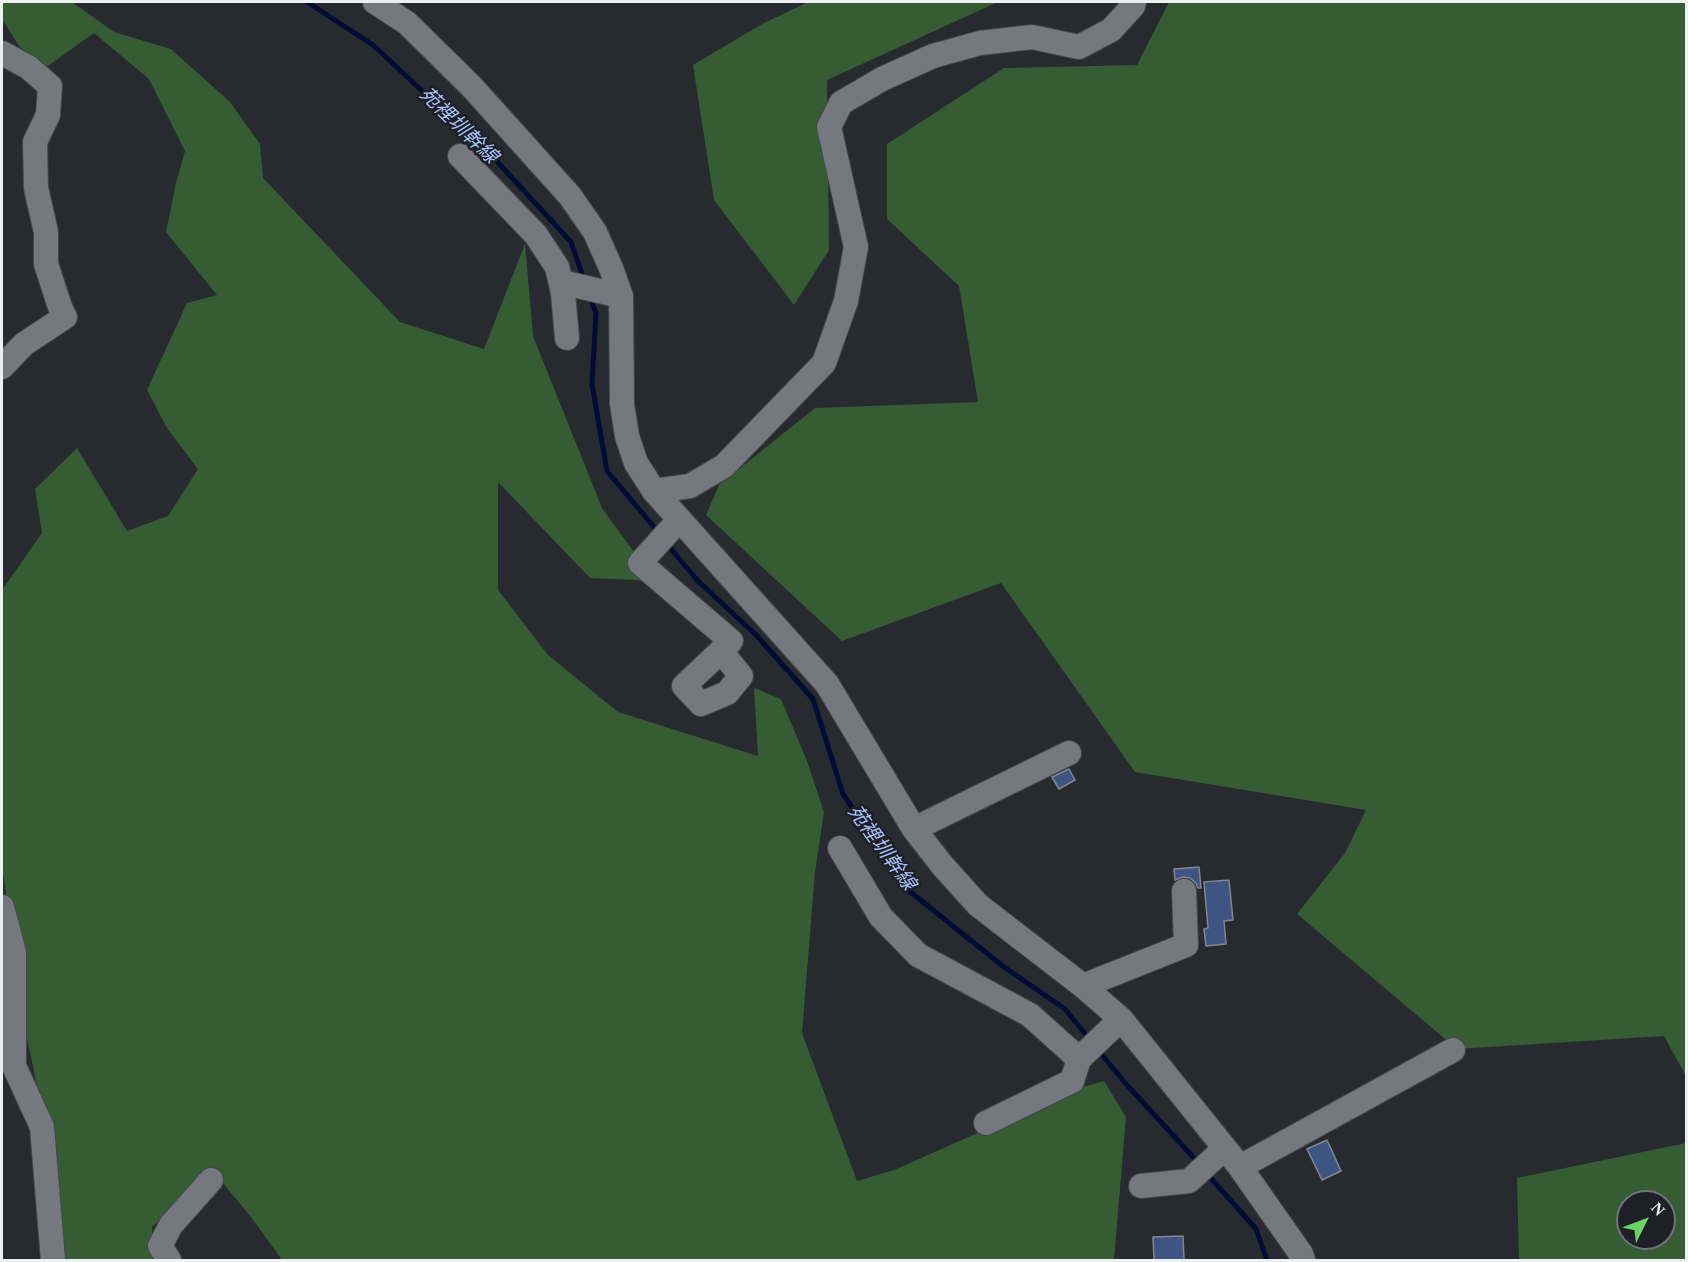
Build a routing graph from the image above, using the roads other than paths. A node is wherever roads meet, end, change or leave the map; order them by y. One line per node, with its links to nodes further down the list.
1 (375, 2): 6 (street)
2 (1134, 2): 9 (street)
3 (2, 53): 8 (street)
4 (460, 156): 5 (street)
5 (561, 282): 6 (street); 7 (street)
6 (621, 296): 9 (street)
7 (567, 338)
8 (2, 367)
9 (654, 491): 10 (street)
10 (679, 519): 11 (street); 13 (street)
11 (721, 651)
12 (1069, 753): 13 (street)
13 (914, 829): 17 (street)
14 (840, 848): 20 (street)
15 (1184, 891): 17 (street)
16 (2, 907): 26 (street)
17 (1083, 986): 18 (street)
18 (1121, 1019): 20 (street); 22 (street)
19 (1453, 1050): 23 (street)
20 (1078, 1059): 21 (street)
21 (986, 1123)
22 (1224, 1149): 23 (street); 25 (street)
23 (1240, 1167): 28 (street)
24 (211, 1180): 27 (street)
25 (1141, 1186)
26 (52, 1260)
27 (169, 1260)
28 (1303, 1260)

